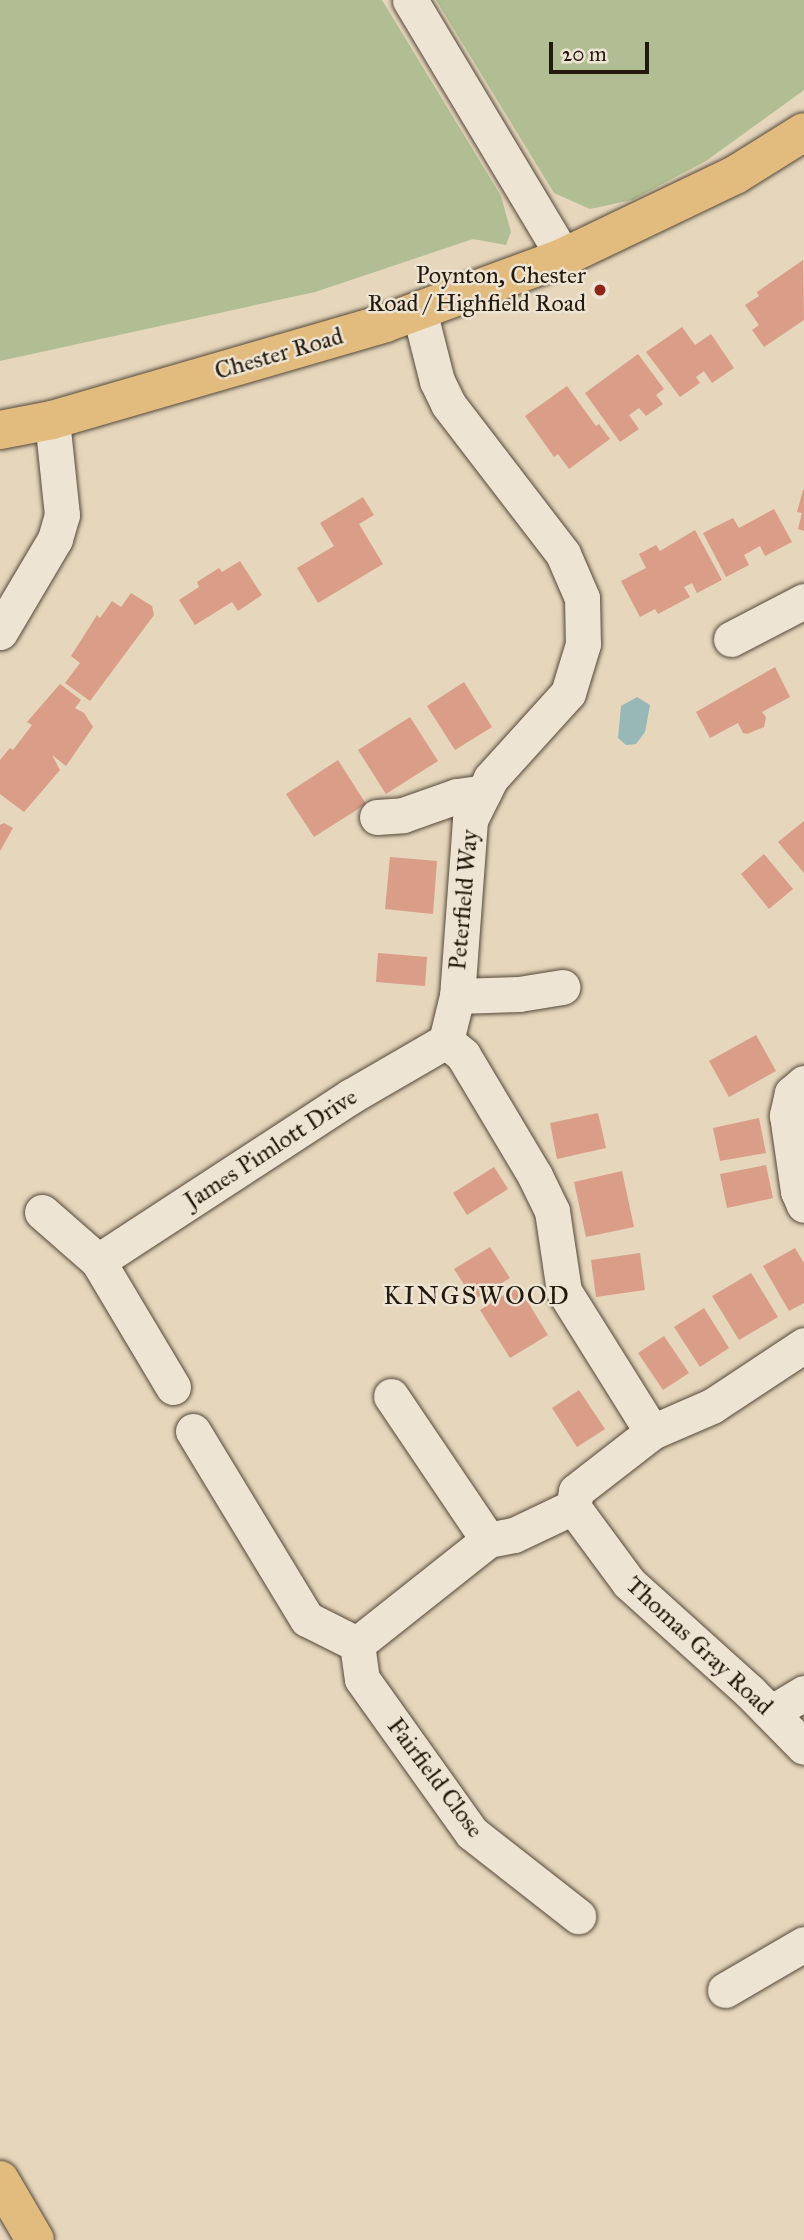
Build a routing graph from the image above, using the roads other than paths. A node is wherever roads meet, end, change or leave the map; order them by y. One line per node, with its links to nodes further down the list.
1 (410, 0): 3 (street)
2 (801, 141): 3 (main road, Chester Road)
3 (564, 257): 4 (main road, Chester Road)
4 (419, 310): 5 (main road, Chester Road); 9 (street, Peterfield Way)
5 (17, 428): 7 (street, Chester Road)
6 (804, 601): 8 (street)
7 (0, 632)
8 (731, 639)
9 (484, 792): 10 (street); 12 (street, Peterfield Way)
10 (377, 817)
11 (562, 987): 12 (street)
12 (457, 996): 13 (street, Peterfield Way)
13 (446, 1041): 17 (street, James Pimlott Drive); 22 (street)
14 (804, 1083): 15 (street)
15 (804, 1205)
16 (42, 1212): 17 (street)
17 (98, 1261): 19 (street)
18 (804, 1345): 22 (street)
19 (173, 1387)
20 (391, 1396): 24 (street)
21 (193, 1431): 25 (street)
22 (652, 1432): 23 (street)
23 (573, 1507): 24 (street); 27 (street, Thomas Gray Road)
24 (488, 1540): 25 (street)
25 (357, 1644): 29 (street, Fairfield Close)
26 (804, 1693): 27 (street)
27 (767, 1709): 28 (street, Thomas Gray Road)
28 (804, 1747)
29 (578, 1916)
30 (804, 1944): 31 (street)
31 (725, 1990)
32 (0, 2180): 33 (main road)
33 (34, 2240)

